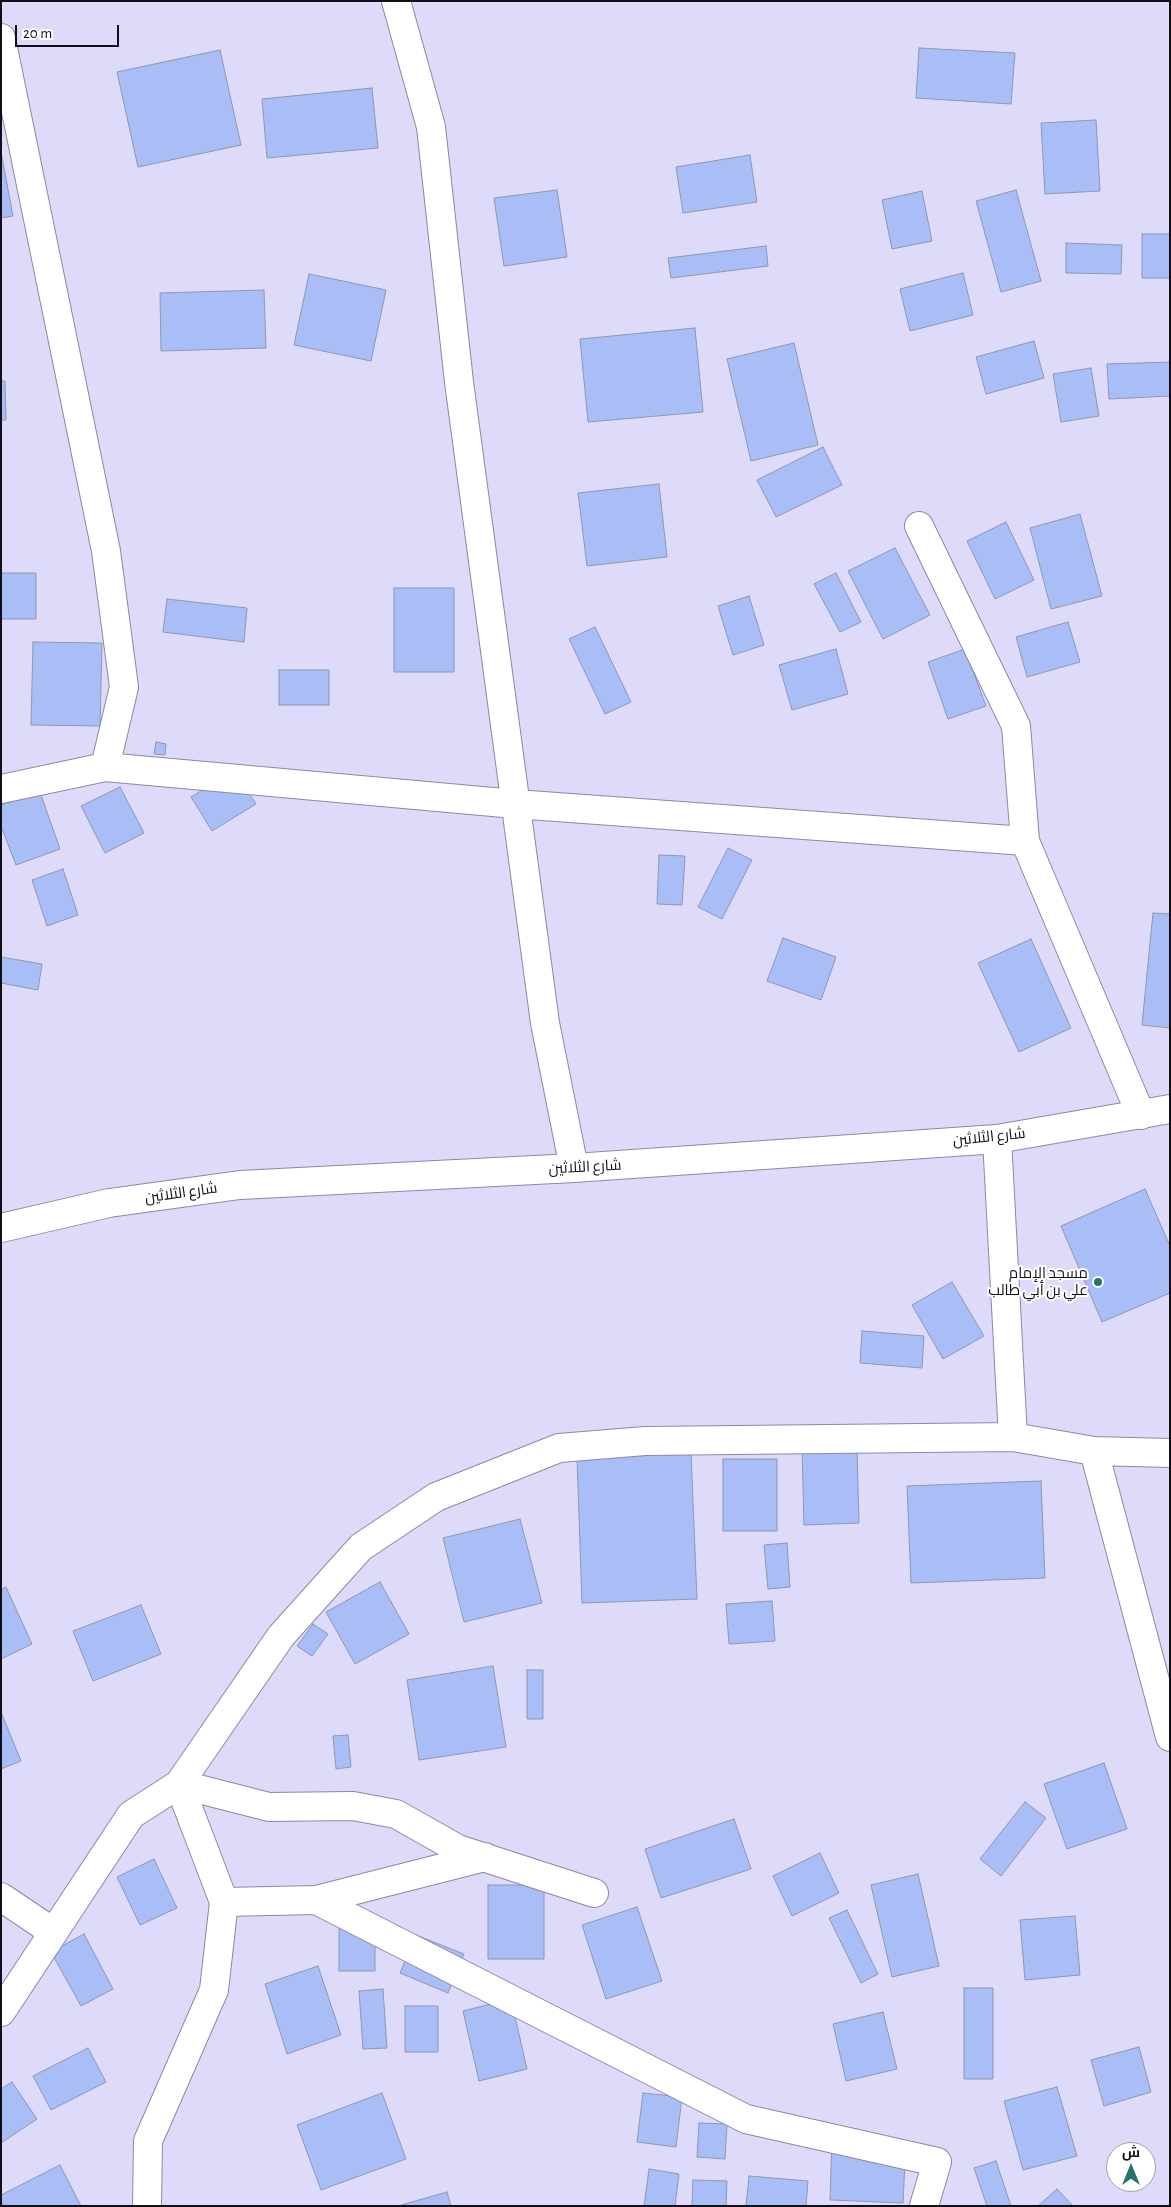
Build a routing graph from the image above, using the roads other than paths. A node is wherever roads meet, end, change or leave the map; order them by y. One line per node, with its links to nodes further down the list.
1 (396, 1): 6 (street)
2 (2, 49): 4 (street)
3 (919, 526): 7 (street)
4 (105, 768): 5 (street); 6 (street)
5 (1, 789)
6 (515, 804): 7 (street); 11 (street)
7 (1025, 841): 9 (street)
8 (1170, 1109): 9 (street, شارع الثلاثين)
9 (1141, 1114): 10 (street, شارع الثلاثين)
10 (997, 1138): 11 (street, شارع الثلاثين); 13 (street)
11 (574, 1168): 12 (street, شارع الثلاثين)
12 (1, 1228)
13 (1014, 1437): 14 (street); 17 (street)
14 (1094, 1451): 15 (street); 16 (street)
15 (1170, 1453)
16 (1170, 1737)
17 (178, 1784): 18 (street); 22 (street); 23 (street)
18 (485, 1857): 19 (street); 21 (street)
19 (594, 1893)
20 (1, 1897): 23 (street)
21 (316, 1900): 22 (street); 26 (street)
22 (224, 1902): 25 (street)
23 (54, 1932): 24 (street)
24 (1, 2012)
25 (148, 2206)
26 (924, 2206)

